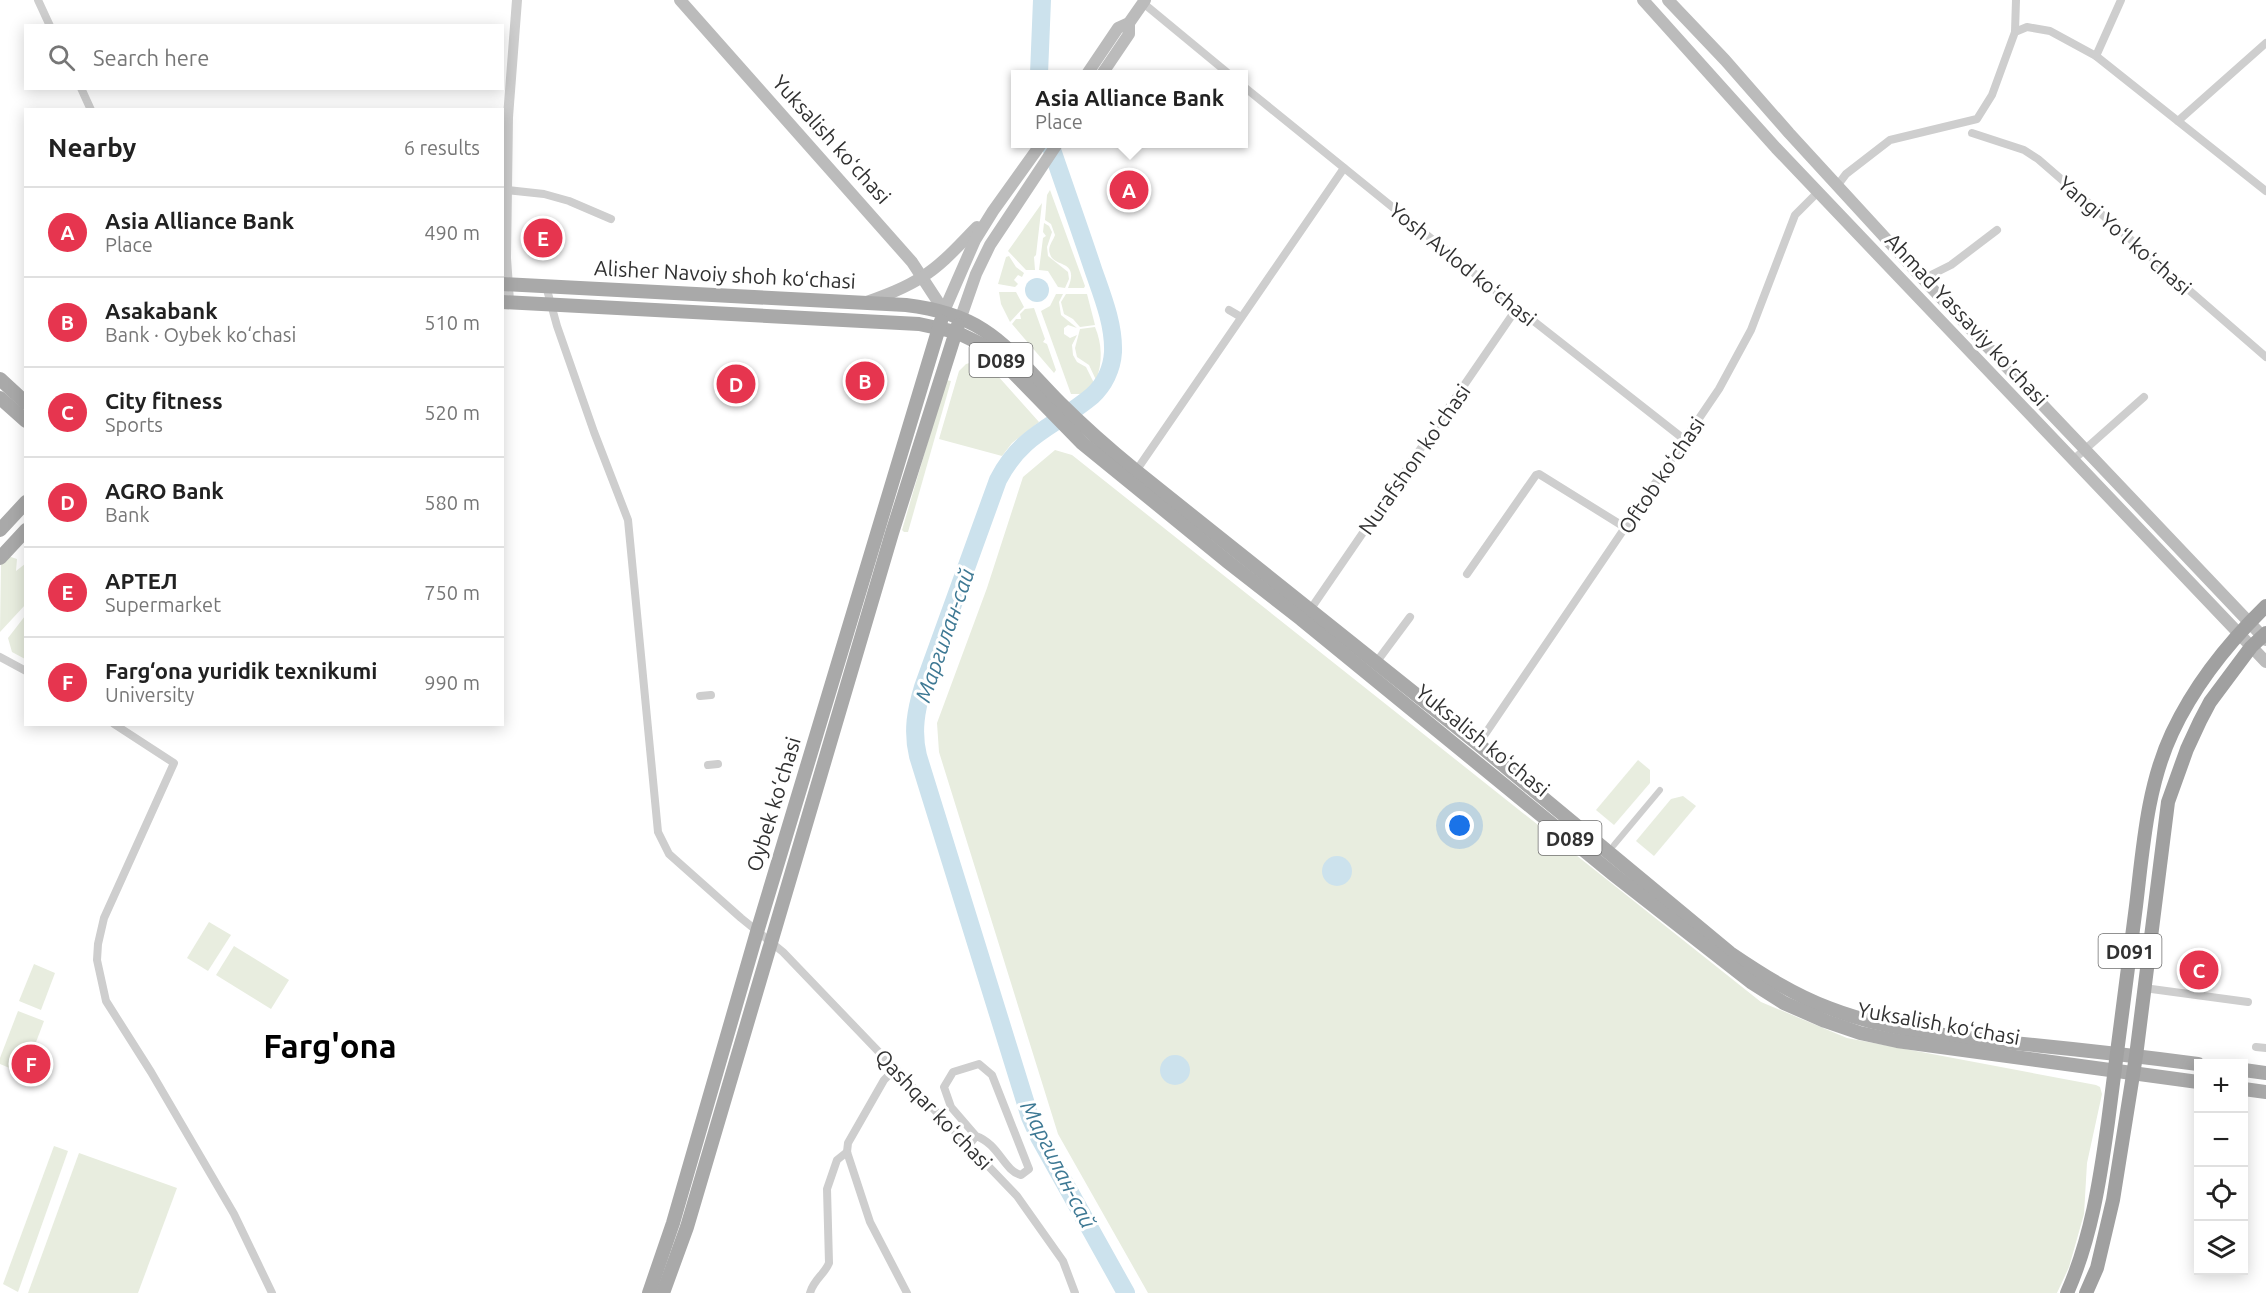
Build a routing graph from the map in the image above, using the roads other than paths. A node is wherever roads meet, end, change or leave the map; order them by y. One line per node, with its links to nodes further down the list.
1 (38, 0): 10 (street)
2 (517, 0): 20 (street)
3 (680, 0): 33 (main road, Yuksalish koʻchasi)
4 (1643, 0): 29 (main road, Ahmad Yassaviy ko'chasi)
5 (1668, 0): 26 (main road, Ahmad Yassaviy ko'chasi)
6 (2016, 0): 11 (street)
7 (2121, 0): 13 (street)
8 (1144, 2): 9 (main road); 16 (street)
9 (1129, 23): 14 (main road); 15 (main road)
10 (49, 24)
11 (2014, 32): 13 (street); 26 (street)
12 (2266, 43): 21 (street)
13 (2096, 56): 21 (street)
14 (1090, 70)
15 (1105, 70)
16 (1223, 70)
17 (82, 90): 19 (street)
18 (1248, 90): 25 (street, Yosh Avlod koʻchasi)
19 (90, 108)
20 (506, 118): 27 (street)
21 (2178, 121): 28 (street)
22 (1972, 132): 47 (street, Yangi Yoʻl koʻchasi)
23 (1038, 148): 30 (main road)
24 (1054, 148): 43 (main road)
25 (1344, 168): 40 (street, Yosh Avlod koʻchasi); 44 (street)
26 (1837, 186): 34 (main road, Ahmad Yassaviy ko'chasi)
27 (507, 190): 31 (street); 35 (street)
28 (2266, 191)
29 (1818, 192): 55 (street, Oftob koʻchasi); 57 (main road, Ahmad Yassaviy ko'chasi)
30 (993, 211): 33 (main road); 42 (main road)
31 (611, 219)
32 (1997, 230): 34 (street)
33 (923, 277): 39 (main road); 42 (main road, Yuksalish koʻchasi)
34 (1923, 279): 56 (main road, Ahmad Yassaviy ko'chasi)
35 (505, 284): 36 (main road, Alisher Navoiy shoh koʻchasi); 37 (street)
36 (546, 286): 38 (street, Qashqar koʻchasi); 39 (main road, Alisher Navoiy shoh koʻchasi)
37 (506, 302): 38 (main road, Alisher Navoiy shoh koʻchasi)
38 (552, 303): 45 (main road, Alisher Navoiy shoh koʻchasi); 84 (street, Qashqar koʻchasi)
39 (865, 303): 42 (main road, Alisher Navoiy shoh koʻchasi)
40 (1517, 308): 55 (street, Yosh Avlod koʻchasi); 66 (street, Nurafshon ko'chasi)
41 (1229, 310): 44 (street)
42 (944, 311): 43 (main road, Alisher Navoiy shoh koʻchasi); 45 (main road, Oybek ko‘chasi)
43 (961, 317): 46 (main road, Oybek ko‘chasi); 52 (main road, Yuksalish koʻchasi / D089)
44 (1241, 317): 58 (street)
45 (939, 327): 46 (main road, Yuksalish koʻchasi / D089); 84 (main road, Oybek ko‘chasi)
46 (956, 332): 52 (main road, Yuksalish koʻchasi / D089); 85 (main road, Oybek ko‘chasi)
47 (2266, 357)
48 (0, 379): 51 (main road)
49 (2144, 397): 56 (street)
50 (0, 398): 53 (main road)
51 (24, 401)
52 (1055, 407): 54 (main road, Yuksalish koʻchasi / D089)
53 (24, 419)
54 (1087, 439): 58 (main road, Yuksalish koʻchasi / D089); 79 (main road, Yuksalish koʻchasi / D089)
55 (1685, 440): 60 (street, Oftob koʻchasi)
56 (2084, 449): 57 (street); 68 (main road, Ahmad Yassaviy ko'chasi)
57 (2073, 460): 69 (main road, Ahmad Yassaviy ko'chasi)
58 (1136, 471): 66 (main road, Yuksalish koʻchasi / D089)
59 (24, 504): 61 (main road)
60 (1626, 528): 64 (street); 79 (street, Oftob koʻchasi)
61 (0, 530)
62 (24, 532): 63 (main road)
63 (0, 558)
64 (1467, 574)
65 (2266, 606): 68 (highway, D091)
66 (1310, 610): 74 (main road, Yuksalish koʻchasi / D089)
67 (1410, 617): 74 (street)
68 (2249, 622): 69 (highway, D091); 70 (main road)
69 (2239, 634): 71 (main road, Ahmad Yassaviy ko'chasi); 90 (highway, D091)
70 (2265, 636): 71 (highway, D091)
71 (2251, 647): 73 (main road, Ahmad Yassaviy ko'chasi); 86 (highway, D091)
72 (0, 657): 75 (street)
73 (2266, 662)
74 (1375, 664): 79 (main road, Yuksalish koʻchasi / D089)
75 (24, 670)
76 (711, 695): 77 (street)
77 (700, 696)
78 (117, 726): 104 (street)
79 (1473, 750): 90 (main road, Yuksalish koʻchasi / D089); 94 (main road, Yuksalish koʻchasi / D089)
80 (718, 764): 81 (street)
81 (708, 765)
82 (1660, 790): 83 (street)
83 (1614, 845)
84 (757, 932): 85 (street, Qashqar koʻchasi); 105 (main road, Oybek ko‘chasi)
85 (770, 941): 93 (street, Qashqar koʻchasi); 106 (main road, Oybek ko‘chasi)
86 (2144, 988): 87 (street); 91 (highway, D091)
87 (2248, 1002)
88 (2256, 1047): 89 (street)
89 (2266, 1048)
90 (2117, 1054): 91 (main road, Yuksalish koʻchasi / D089); 94 (highway, D091)
91 (2136, 1056): 92 (main road, D089); 96 (highway, D091)
92 (2194, 1063)
93 (896, 1068): 102 (street, Qashqar koʻchasi); 103 (street)
94 (2115, 1071): 96 (main road, Yuksalish koʻchasi / D089); 110 (highway, D091)
95 (2248, 1071): 97 (main road)
96 (2133, 1073): 98 (main road, D089); 111 (highway, D091)
97 (2266, 1073)
98 (2194, 1081)
99 (2248, 1090): 100 (main road)
100 (2266, 1092)
101 (976, 1136): 101 (street); 102 (street)
102 (969, 1145): 109 (street, Qashqar koʻchasi)
103 (847, 1152): 107 (street); 108 (street)
104 (272, 1293)
105 (649, 1293)
106 (663, 1293)
107 (810, 1293)
108 (907, 1293)
109 (1075, 1293)
110 (2067, 1293)
111 (2086, 1293)

